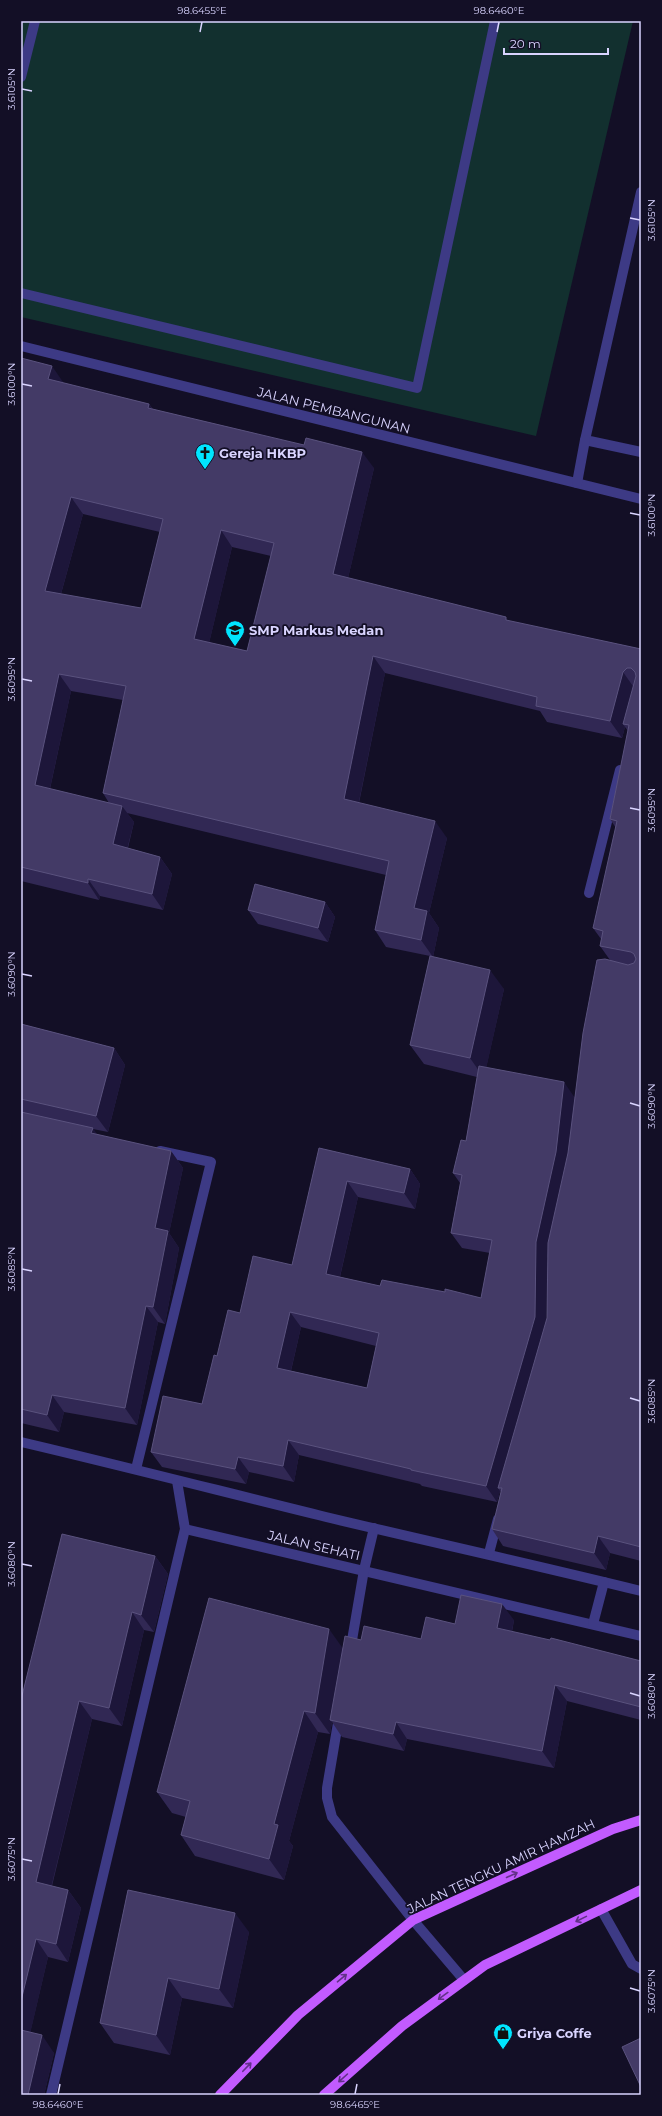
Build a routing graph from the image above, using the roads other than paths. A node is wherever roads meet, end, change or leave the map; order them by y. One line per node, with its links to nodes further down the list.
1 (35, 21): 3 (street)
2 (495, 21): 5 (street)
3 (21, 77)
4 (641, 192): 7 (street)
5 (21, 293)
6 (21, 346): 9 (street, JALAN PEMBANGUNAN)
7 (585, 440): 8 (street); 9 (street)
8 (641, 452)
9 (577, 483): 10 (street, JALAN PEMBANGUNAN)
10 (641, 499)
11 (624, 757): 12 (street)
12 (589, 893)
13 (150, 1149): 15 (street)
14 (21, 1442): 15 (street)
15 (136, 1468): 16 (street)
16 (177, 1481): 18 (street); 19 (street)
17 (501, 1509): 20 (street)
18 (374, 1528): 20 (street); 21 (street)
19 (185, 1529): 21 (street, JALAN SEHATI); 34 (street)
20 (489, 1553): 22 (street)
21 (364, 1570): 24 (street, JALAN SEHATI); 26 (street)
22 (604, 1582): 23 (street); 24 (street)
23 (641, 1591)
24 (593, 1624): 25 (street, JALAN SEHATI)
25 (641, 1636)
26 (348, 1663)
27 (340, 1710): 31 (street)
28 (641, 1820): 31 (main road, JALAN TENGKU AMIR HAMZAH, one-way to 28)
29 (641, 1890): 30 (main road)
30 (601, 1909): 32 (street); 33 (main road, one-way to 33)
31 (412, 1920): 33 (street); 35 (main road, JALAN TENGKU AMIR HAMZAH, one-way to 31)
32 (641, 1969)
33 (464, 1980): 36 (main road, one-way to 36)
34 (51, 2095)
35 (220, 2095)
36 (324, 2095)

